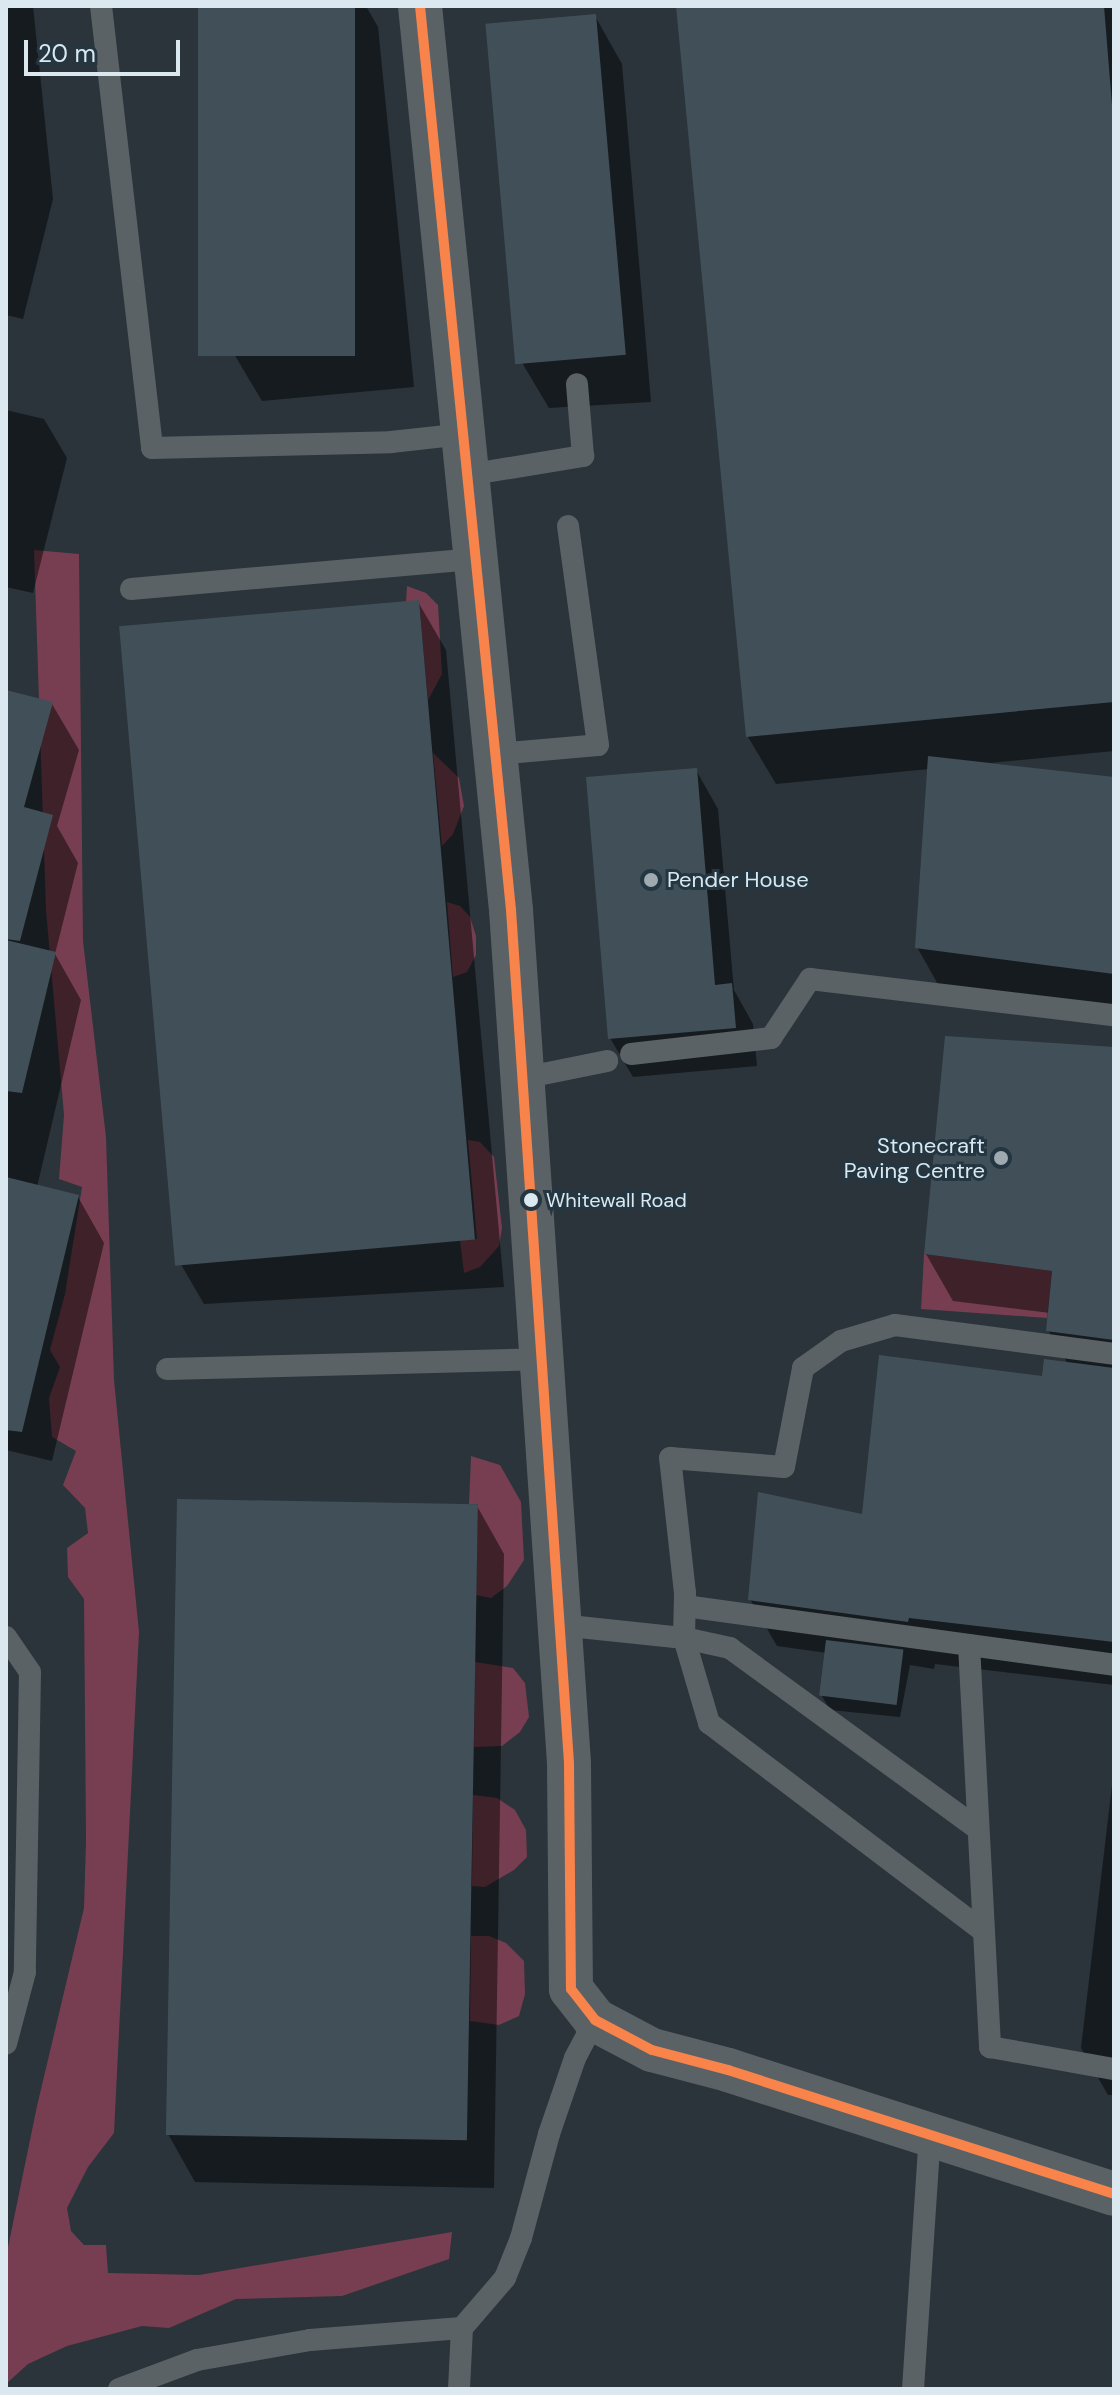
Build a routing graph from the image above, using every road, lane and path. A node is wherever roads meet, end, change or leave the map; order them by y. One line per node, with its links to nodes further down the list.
1 (101, 6): 4 (lane)
2 (420, 6): 4 (street)
3 (577, 384): 4 (lane)
4 (465, 454): 6 (street)
5 (568, 526): 8 (lane)
6 (476, 559): 7 (lane); 8 (street)
7 (131, 589)
8 (496, 754): 12 (street)
9 (1114, 1015): 10 (lane)
10 (631, 1054)
11 (607, 1061): 12 (lane)
12 (523, 1078): 14 (street)
13 (1114, 1354): 16 (lane)
14 (542, 1359): 15 (lane); 17 (street)
15 (167, 1369)
16 (685, 1606): 19 (lane); 20 (lane)
17 (560, 1625): 19 (lane); 24 (street)
18 (6, 1637): 25 (lane)
19 (684, 1638): 22 (lane); 23 (lane)
20 (969, 1645): 21 (lane); 22 (lane)
21 (1114, 1665)
22 (978, 1829): 23 (lane)
23 (984, 1932): 26 (lane)
24 (595, 2020): 27 (street); 29 (lane)
25 (6, 2044)
26 (1114, 2069)
27 (930, 2135): 28 (street); 32 (lane)
28 (1114, 2194)
29 (462, 2328): 30 (lane); 31 (lane)
30 (119, 2389)
31 (459, 2389)
32 (913, 2389)

